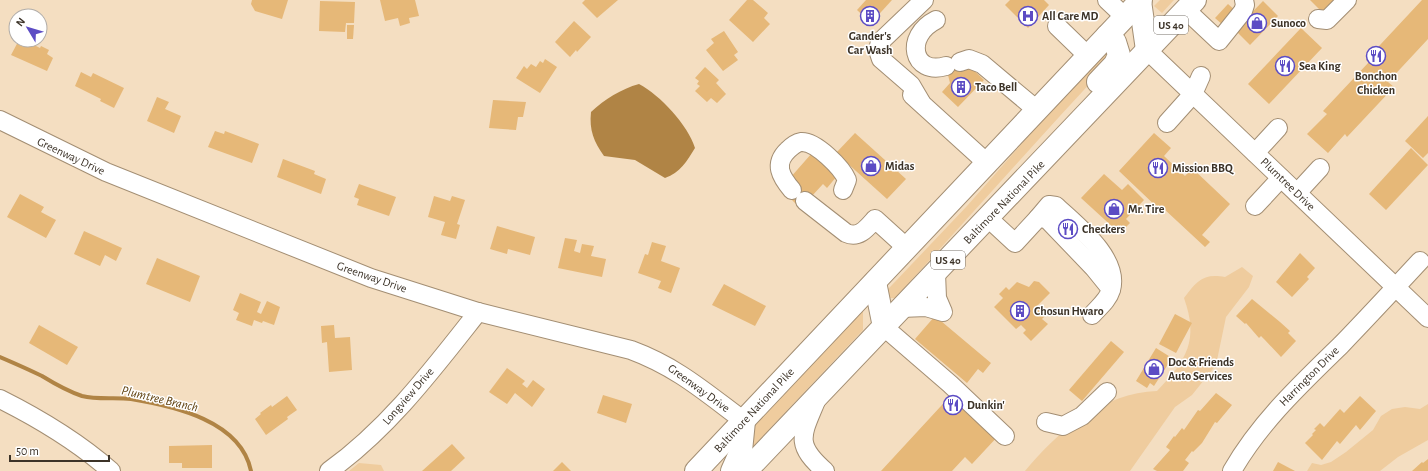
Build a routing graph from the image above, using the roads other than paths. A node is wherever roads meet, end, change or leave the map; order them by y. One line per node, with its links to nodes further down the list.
1 (924, 0): 17 (street)
2 (1107, 0): 7 (street)
3 (1140, 0): 7 (main road, Baltimore National Pike); 12 (main road)
4 (1244, 0): 6 (street)
5 (1347, 0): 8 (street)
6 (1190, 5): 12 (main road, Baltimore National Pike / US 40)
7 (1125, 17): 11 (main road, Baltimore National Pike)
8 (1318, 19)
9 (936, 20): 18 (street)
10 (1057, 26): 13 (street)
11 (1107, 36): 13 (main road, Baltimore National Pike); 29 (main road)
12 (1148, 50): 16 (street, Plumtree Drive); 29 (main road, Baltimore National Pike / US 40)
13 (1088, 56): 18 (main road, Baltimore National Pike)
14 (887, 76): 17 (street)
15 (1202, 76): 16 (street)
16 (1193, 94): 20 (street); 22 (street, Plumtree Drive)
17 (921, 102): 23 (street)
18 (1038, 110): 23 (main road, Baltimore National Pike)
19 (0, 120): 36 (street, Greenway Drive)
20 (1167, 123)
21 (1278, 128): 22 (street)
22 (1255, 153): 25 (street, Plumtree Drive)
23 (987, 163): 30 (main road, Baltimore National Pike)
24 (1320, 168): 27 (street)
25 (1281, 178): 27 (street, Plumtree Drive); 28 (street)
26 (844, 190): 30 (street)
27 (1297, 193): 34 (street, Plumtree Drive)
28 (1255, 206)
29 (988, 218): 32 (main road, Baltimore National Pike / US 40); 37 (street)
30 (907, 248): 33 (main road, Baltimore National Pike)
31 (1420, 261): 34 (street, Harrington Drive)
32 (936, 273): 35 (main road, Baltimore National Pike / US 40); 35 (street)
33 (875, 282): 39 (main road); 43 (main road, Baltimore National Pike)
34 (1396, 288): 38 (street, Plumtree Drive); 54 (street, Harrington Drive)
35 (901, 308): 39 (main road, Baltimore National Pike / US 40)
36 (478, 312): 43 (street, Greenway Drive); 49 (street, Longview Drive)
37 (1092, 314)
38 (1428, 318)
39 (884, 327): 41 (main road, Baltimore National Pike / US 40); 45 (street)
40 (1107, 392): 44 (street)
41 (818, 396): 46 (main road, Baltimore National Pike / US 40); 47 (street)
42 (0, 399): 48 (street)
43 (744, 421): 50 (main road, Baltimore National Pike); 51 (main road)
44 (1046, 422)
45 (1005, 436)
46 (765, 451): 52 (main road, Baltimore National Pike / US 40); 53 (main road)
47 (822, 469)
48 (111, 471)
49 (329, 471)
50 (696, 471)
51 (732, 471)
52 (746, 471)
53 (751, 471)
54 (1232, 471)

